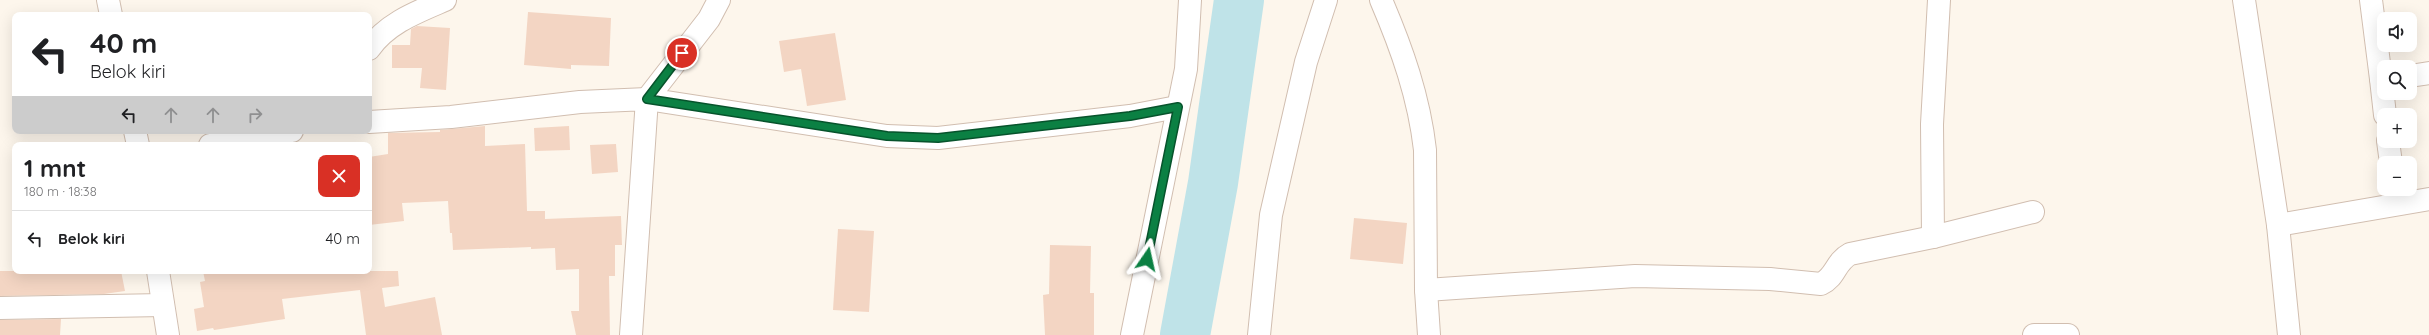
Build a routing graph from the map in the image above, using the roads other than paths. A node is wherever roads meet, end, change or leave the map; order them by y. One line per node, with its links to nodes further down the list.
1 (108, 0): 10 (street)
2 (444, 0): 11 (street)
3 (719, 0): 15 (street)
4 (1190, 0): 16 (street)
5 (1326, 0): 32 (street)
6 (1381, 0): 26 (street)
7 (1939, 0): 24 (street)
8 (2244, 0): 23 (street)
9 (2371, 0): 12 (street)
10 (110, 12)
11 (372, 44)
12 (2380, 60)
13 (2429, 73): 14 (street)
14 (2417, 75)
15 (647, 99): 16 (street); 17 (street); 30 (street)
16 (1178, 107): 31 (street)
17 (372, 122)
18 (274, 134): 19 (street)
19 (228, 142)
20 (2395, 196): 21 (street); 23 (street)
21 (2429, 199)
22 (2032, 212): 24 (street)
23 (2278, 225): 36 (street)
24 (1933, 237): 26 (street)
25 (158, 274): 27 (street)
26 (1426, 290): 33 (street)
27 (163, 305): 28 (street); 29 (street)
28 (0, 308)
29 (168, 335)
30 (631, 335)
31 (1132, 335)
32 (1259, 335)
33 (1429, 335)
34 (2034, 335): 35 (street)
35 (2068, 335)
36 (2289, 335)

